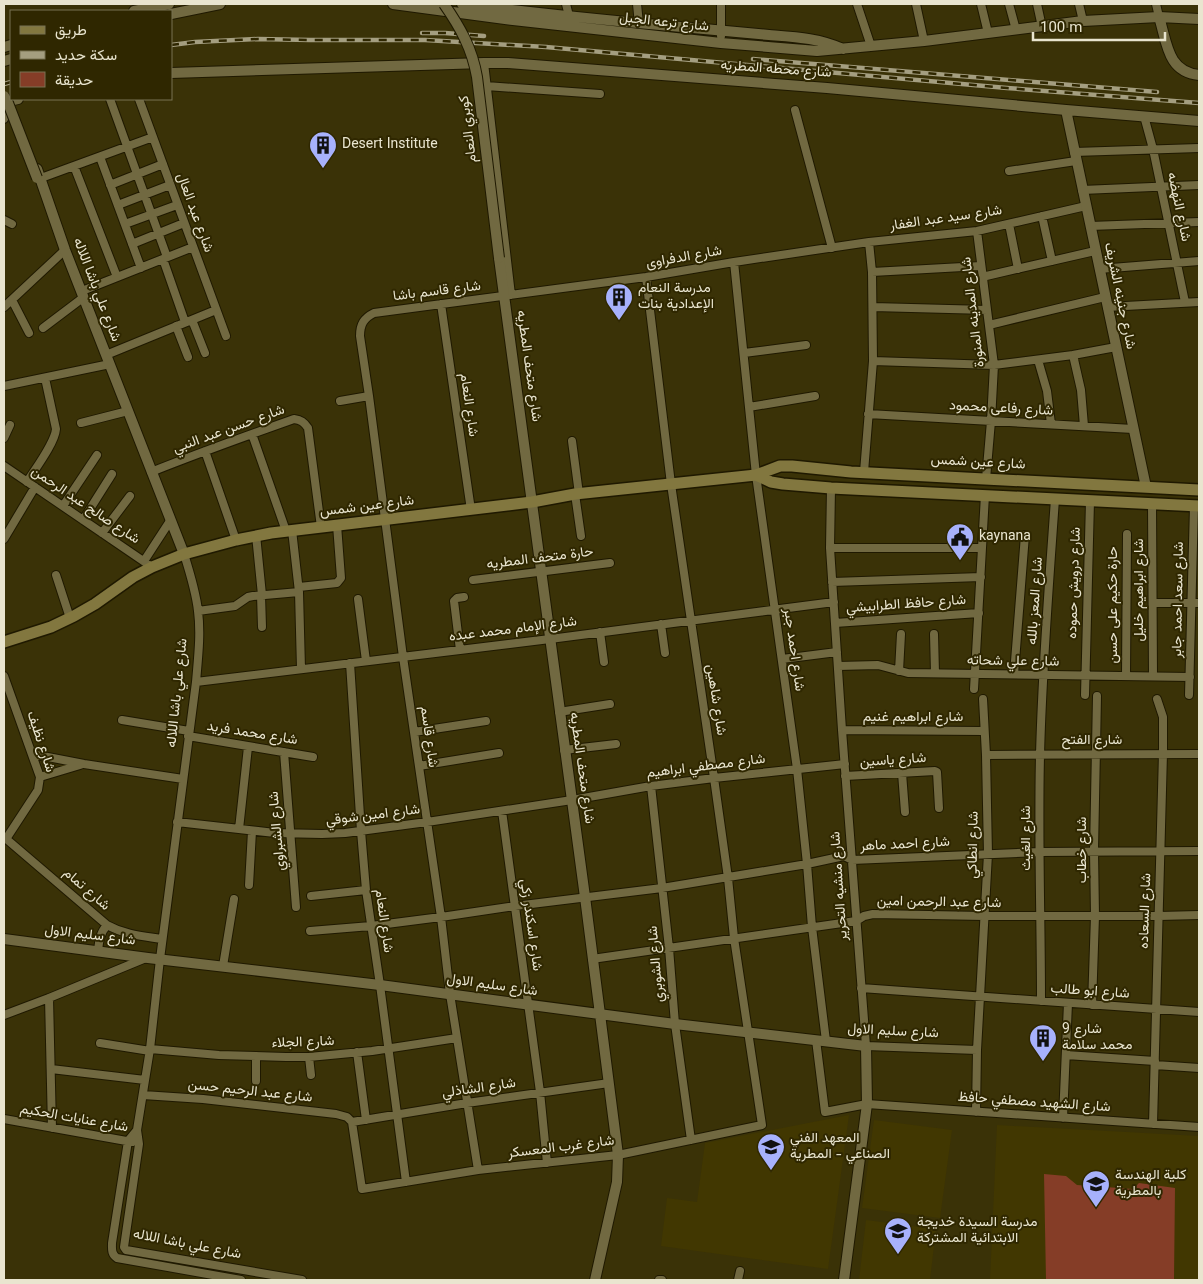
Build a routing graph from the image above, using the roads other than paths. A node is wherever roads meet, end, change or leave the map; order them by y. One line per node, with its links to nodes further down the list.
1 (169, 4): 16 (street)
2 (220, 4): 18 (street)
3 (393, 4): 17 (street, شارع ترعه الجبل)
4 (444, 4): 84 (street, كوبري النعام, bridge)
5 (462, 4): 17 (street, شارع ترعه الجبل)
6 (566, 4): 21 (street)
7 (637, 4): 23 (street)
8 (721, 4): 26 (street)
9 (857, 4): 30 (street)
10 (916, 4): 28 (street)
11 (981, 4): 27 (street)
12 (1009, 4): 25 (street)
13 (1037, 4): 24 (street)
14 (1079, 4): 22 (street)
15 (1156, 4): 19 (street)
16 (139, 10)
17 (511, 12): 21 (street, شارع ترعه الجبل)
18 (172, 14)
19 (1159, 17): 20 (street, شارع ترعه الجبل); 22 (street, شارع ترعه الجبل); 34 (street)
20 (1199, 19)
21 (570, 22): 23 (street, شارع ترعه الجبل); 29 (street, شارع ترعه الجبل)
22 (1083, 22): 24 (street, شارع ترعه الجبل)
23 (640, 24): 26 (street, شارع ترعه الجبل)
24 (1042, 27): 25 (street, شارع ترعه الجبل)
25 (1016, 30): 27 (street, شارع ترعه الجبل)
26 (721, 31): 29 (street); 31 (street, شارع ترعه الجبل)
27 (988, 33): 28 (street, شارع ترعه الجبل)
28 (924, 41): 30 (street, شارع ترعه الجبل)
29 (721, 43): 31 (street, شارع ترعه الجبل)
30 (871, 46): 31 (street, شارع ترعه الجبل)
31 (844, 49)
32 (484, 62): 33 (street, شارع محطه المطريه); 35 (street, شارع متحف المطريه); 41 (street, شارع محطه المطريه)
33 (172, 73)
34 (1199, 75)
35 (486, 86): 36 (street); 98 (street, شارع متحف المطريه)
36 (600, 94)
37 (9, 99): 43 (street); 55 (street, شارع علي باشا اللاله, bridge)
38 (110, 100): 46 (street)
39 (139, 100): 45 (street, شارع عبد العال)
40 (795, 110): 80 (street)
41 (1066, 110): 42 (street, شارع محطه المطريه); 50 (street, شارع جنينه الشريف)
42 (1144, 116): 44 (street, شارع محطه المطريه); 48 (street, شارع النهضه)
43 (4, 119)
44 (1199, 120)
45 (153, 137): 46 (street); 51 (street, شارع عبد العال)
46 (127, 146): 49 (street); 54 (street)
47 (1199, 148): 48 (street)
48 (1153, 149): 50 (street); 59 (street, شارع النهضه)
49 (100, 157): 52 (street); 56 (street)
50 (1075, 157): 53 (street); 60 (street, شارع جنينه الشريف)
51 (162, 164): 54 (street); 57 (street, شارع عبد العال)
52 (74, 166): 55 (street); 94 (street)
53 (1009, 171)
54 (137, 174): 56 (street); 61 (street)
55 (39, 178): 81 (street, شارع علي باشا اللاله)
56 (110, 185): 62 (street)
57 (170, 185): 61 (street); 63 (street, شارع عبد العال)
58 (1199, 185): 59 (street)
59 (1161, 187): 60 (street); 70 (street, شارع النهضه)
60 (1082, 190): 64 (street, شارع جنينه الشريف)
61 (144, 195): 62 (street); 65 (street)
62 (118, 205): 72 (street)
63 (177, 205): 65 (street); 69 (street, شارع عبد العال)
64 (1086, 206): 66 (street, شارع سيد عبد الغفار); 74 (street, شارع جنينه الشريف)
65 (151, 214): 72 (street); 76 (street)
66 (1042, 216): 73 (street, شارع سيد عبد الغفار); 85 (street)
67 (4, 220): 71 (street)
68 (1199, 222): 70 (street)
69 (184, 223): 76 (street); 79 (street, شارع عبد العال)
70 (1168, 223): 74 (street); 88 (street, شارع النهضه)
71 (12, 224)
72 (124, 224): 78 (street)
73 (1009, 224): 75 (street, شارع سيد عبد الغفار); 91 (street)
74 (1090, 226): 82 (street, شارع جنينه الشريف)
75 (977, 231): 77 (street, شارع سيد عبد الغفار); 89 (street, شارع المدينه المنورة)
76 (158, 233): 78 (street); 83 (street)
77 (869, 242): 80 (street, شارع الدفراوى); 93 (street)
78 (132, 244): 90 (street)
79 (193, 247): 83 (street); 106 (street, شارع عبد العال)
80 (832, 248): 87 (street, شارع الدفراوى)
81 (66, 250): 97 (street, شارع علي باشا اللاله); 99 (street)
82 (1095, 251): 85 (street); 92 (street, شارع جنينه الشريف)
83 (165, 258): 90 (street); 109 (street)
84 (499, 258): 98 (street, شارع متحف المطريه)
85 (1052, 261): 91 (street)
86 (1199, 261): 88 (street)
87 (734, 262): 95 (street, شارع الدفراوى); 118 (street, شارع احمد جبر)
88 (1177, 262): 92 (street); 101 (street, شارع النهضه)
89 (981, 266): 93 (street); 96 (street, شارع المدينه المنورة)
90 (141, 268): 94 (street)
91 (1018, 269): 96 (street)
92 (1099, 269): 100 (street, شارع جنينه الشريف)
93 (872, 272): 105 (street)
94 (117, 277): 97 (street)
95 (646, 277): 98 (street, شارع الدفراوى); 151 (street, شارع شاهين)
96 (982, 277): 107 (street, شارع المدينه المنورة)
97 (83, 294): 112 (street); 121 (street, شارع علي باشا اللاله)
98 (508, 296): 103 (street, شارع قاسم باشا); 161 (street, شارع متحف المطريه)
99 (12, 300): 104 (street); 113 (street)
100 (1106, 302): 101 (street); 110 (street); 116 (street, شارع جنينه الشريف)
101 (1185, 302): 102 (street)
102 (1199, 302)
103 (441, 304): 108 (street, شارع قاسم باشا); 165 (street, شارع النعام)
104 (4, 307)
105 (873, 307): 107 (street); 122 (street)
106 (216, 310): 109 (street); 114 (street, شارع عبد العال)
107 (987, 310): 110 (street, شارع المدينه المنورة)
108 (374, 313): 127 (street, شارع قاسم)
109 (188, 321): 111 (street); 117 (street)
110 (989, 325): 124 (street, شارع المدينه المنورة)
111 (176, 326): 120 (street); 121 (street)
112 (43, 328)
113 (29, 333)
114 (226, 336)
115 (806, 345): 118 (street)
116 (1116, 347): 119 (street); 138 (street, شارع جنينه الشريف)
117 (204, 353)
118 (744, 353): 130 (street, شارع احمد جبر)
119 (1073, 355): 123 (street); 137 (street)
120 (188, 357)
121 (108, 359): 125 (street); 131 (street, شارع علي باشا اللاله)
122 (873, 360): 124 (street); 132 (street)
123 (1038, 360): 124 (street); 135 (street)
124 (994, 365): 133 (street, شارع المدينه المنورة)
125 (45, 378): 126 (street); 150 (street)
126 (4, 386)
127 (369, 396): 129 (street); 167 (street, شارع قاسم)
128 (816, 396): 130 (street)
129 (340, 401)
130 (749, 407): 148 (street, شارع احمد جبر)
131 (128, 411): 134 (street); 145 (street, شارع علي باشا اللاله)
132 (868, 414): 133 (street, شارع رفاعى محمود); 146 (street)
133 (991, 421): 135 (street, شارع رفاعى محمود); 149 (street, شارع المدينه المنورة)
134 (81, 423)
135 (1051, 424): 137 (street, شارع رفاعى محمود)
136 (10, 425): 140 (street)
137 (1084, 426): 138 (street, شارع رفاعى محمود)
138 (1133, 429): 153 (street, شارع جنينه الشريف)
139 (252, 434): 142 (street, شارع حسن عبد النبي); 170 (street, شارع حسن عبد النبي); 171 (street)
140 (4, 438)
141 (572, 441): 156 (street)
142 (205, 451): 145 (street, شارع حسن عبد النبي); 178 (street)
143 (97, 455): 163 (street)
144 (4, 466): 150 (street, شارع صالح عبد الرحمن)
145 (151, 472): 168 (street, شارع علي باشا اللاله)
146 (864, 472): 148 (main road, شارع عين شمس); 149 (main road, شارع عين شمس)
147 (112, 474): 166 (street)
148 (756, 475): 151 (main road, شارع عين شمس); 154 (main road, شارع عين شمس); 196 (street, شارع احمد جبر)
149 (986, 479): 153 (main road, شارع عين شمس)
150 (27, 482): 152 (street, شارع صالح عبد الرحمن)
151 (671, 484): 156 (main road, شارع عين شمس); 200 (street, شارع شاهين)
152 (35, 487): 163 (street, شارع صالح عبد الرحمن); 177 (street)
153 (1146, 487): 155 (main road, شارع عين شمس)
154 (831, 488): 158 (main road, شارع عين شمس); 179 (street, شارع منشيه التحرير)
155 (1199, 490)
156 (577, 494): 161 (main road, شارع عين شمس); 176 (street)
157 (130, 496): 172 (street)
158 (986, 496): 159 (main road, شارع عين شمس); 180 (street)
159 (1055, 499): 160 (main road, شارع عين شمس); 223 (street, شارع المعز بالله)
160 (1090, 501): 162 (main road, شارع عين شمس); 224 (street, شارع درويش حموده)
161 (532, 502): 165 (main road, شارع عين شمس); 184 (street, شارع متحف المطريه)
162 (1152, 504): 164 (main road, شارع عين شمس); 194 (street, شارع ابراهيم خليل)
163 (63, 506): 166 (street, شارع صالح عبد الرحمن)
164 (1197, 506): 195 (street, شارع سعد احمد جابر)
165 (471, 510): 167 (main road, شارع عين شمس)
166 (83, 520): 172 (street, شارع صالح عبد الرحمن)
167 (385, 520): 169 (main road, شارع عين شمس); 212 (street, شارع قاسم)
168 (170, 521): 181 (street, شارع علي باشا اللاله); 183 (street)
169 (337, 525): 170 (main road, شارع عين شمس); 189 (street)
170 (321, 527): 171 (main road, شارع عين شمس)
171 (289, 531): 174 (main road, شارع عين شمس); 189 (street)
172 (102, 533): 183 (street, شارع صالح عبد الرحمن)
173 (1126, 534): 226 (street, حارة حكيم على حسن)
174 (256, 535): 178 (main road, شارع عين شمس); 190 (street)
175 (1025, 535): 222 (street)
176 (581, 536)
177 (4, 539)
178 (236, 540): 181 (main road, شارع عين شمس)
179 (830, 548): 180 (street); 188 (street, شارع منشيه التحرير)
180 (982, 548): 186 (street)
181 (184, 554): 183 (main road, شارع عين شمس); 197 (street, شارع علي باشا اللاله)
182 (610, 563): 184 (street, حارة متحف المطريه)
183 (148, 564): 199 (main road, شارع عين شمس)
184 (541, 572): 187 (street, حارة متحف المطريه); 207 (street, شارع متحف المطريه)
185 (56, 576): 199 (street)
186 (981, 577): 188 (street); 198 (street)
187 (473, 580)
188 (832, 582): 193 (street, شارع منشيه التحرير)
189 (299, 590): 190 (street); 218 (street)
190 (262, 595): 197 (street); 203 (street)
191 (464, 597): 209 (street)
192 (358, 599): 214 (street)
193 (834, 602): 196 (street, شارع الإمام محمد عبده); 201 (street, شارع منشيه التحرير)
194 (1153, 603): 195 (street); 227 (street, شارع ابراهيم خليل)
195 (1196, 603): 228 (street, شارع سعد احمد جابر)
196 (775, 609): 200 (street, شارع الإمام محمد عبده); 213 (street, شارع احمد جبر)
197 (198, 611): 229 (street, شارع علي باشا اللاله)
198 (979, 613): 201 (street, شارع حافظ الطرابيشي); 221 (street)
199 (70, 618): 208 (main road, شارع عين شمس)
200 (691, 620): 202 (street, شارع الإمام محمد عبده); 263 (street, شارع شاهين)
201 (835, 623): 210 (street, شارع منشيه التحرير)
202 (661, 624): 204 (street, شارع الإمام محمد عبده); 211 (street)
203 (262, 627)
204 (600, 632): 207 (street, شارع الإمام محمد عبده); 215 (street)
205 (901, 634): 219 (street)
206 (934, 634): 220 (street)
207 (550, 639): 209 (street, شارع الإمام محمد عبده); 237 (street, شارع متحف المطريه)
208 (4, 642)
209 (460, 650): 212 (street, شارع الإمام محمد عبده)
210 (837, 652): 213 (street); 217 (street, شارع منشيه التحرير)
211 (665, 653)
212 (403, 657): 214 (street, شارع الإمام محمد عبده); 242 (street, شارع قاسم)
213 (782, 659): 259 (street, شارع احمد جبر)
214 (366, 661): 216 (street, شارع الإمام محمد عبده)
215 (604, 662)
216 (350, 663): 218 (street, شارع الإمام محمد عبده); 274 (street, شارع النعام)
217 (838, 666): 219 (street, شارع علي شحاته); 240 (street, شارع منشيه التحرير)
218 (301, 669): 229 (street, شارع الإمام محمد عبده)
219 (900, 671): 220 (street, شارع علي شحاته)
220 (935, 673): 221 (street, شارع علي شحاته)
221 (975, 674): 222 (street, شارع علي شحاته); 230 (street)
222 (1014, 674): 223 (street, شارع علي شحاته)
223 (1043, 675): 224 (street, شارع علي شحاته); 251 (street, شارع الغيث)
224 (1085, 675): 226 (street, شارع علي شحاته); 231 (street, شارع درويش حموده)
225 (4, 676): 250 (street, شارع نظيف)
226 (1126, 676): 227 (street, شارع علي شحاته)
227 (1153, 676): 228 (street, شارع علي شحاته)
228 (1190, 677): 233 (street, شارع سعد احمد جابر)
229 (196, 682): 243 (street, شارع علي باشا اللاله)
230 (974, 689)
231 (1085, 695)
232 (1097, 696): 252 (street, شارع خطاب)
233 (1189, 696)
234 (982, 699): 241 (street, شارع انطاكي)
235 (1157, 699): 249 (street, شارع السعاده)
236 (610, 704): 237 (street)
237 (560, 712): 246 (street, شارع متحف المطريه)
238 (122, 720): 243 (street, شارع محمد فريد)
239 (486, 721): 242 (street)
240 (842, 730): 241 (street, شارع ابراهيم غنيم); 257 (street, شارع منشيه التحرير)
241 (984, 730): 254 (street, شارع انطاكي)
242 (414, 732): 258 (street, شارع قاسم)
243 (189, 733): 245 (street, شارع محمد فريد); 264 (street, شارع علي باشا اللاله)
244 (616, 744): 246 (street)
245 (248, 747): 247 (street, شارع محمد فريد); 272 (street)
246 (564, 750): 266 (street, شارع متحف المطريه)
247 (284, 752): 255 (street, شارع محمد فريد); 275 (street, شارع الشبراوي)
248 (499, 753): 258 (street)
249 (1163, 753): 252 (street, شارع الفتح); 253 (street, شارع الفتح); 280 (street, شارع السعاده)
250 (32, 754): 256 (street); 262 (street, شارع نظيف)
251 (1040, 754): 252 (street, شارع الفتح); 254 (street, شارع الفتح); 279 (street, شارع الغيث)
252 (1096, 754): 277 (street, شارع خطاب)
253 (1199, 754)
254 (986, 755): 281 (street, شارع انطاكي)
255 (313, 757)
256 (84, 764): 262 (street); 264 (street)
257 (845, 764): 259 (street, شارع مصطفي ابراهيم); 261 (street, شارع منشيه التحرير)
258 (419, 766): 271 (street, شارع قاسم)
259 (797, 769): 263 (street, شارع مصطفي ابراهيم); 283 (street, شارع احمد جبر)
260 (902, 773): 261 (street, شارع ياسين); 267 (street, شارع ياسين); 269 (street)
261 (846, 776): 282 (street, شارع منشيه التحرير)
262 (40, 777): 276 (street, شارع نظيف)
263 (714, 778): 265 (street, شارع مصطفي ابراهيم); 284 (street, شارع شاهين)
264 (182, 779): 270 (street, شارع علي باشا اللاله)
265 (651, 786): 266 (street, شارع مصطفي ابراهيم); 286 (street, شارع الشوبري)
266 (572, 800): 268 (street, شارع امين شوقي); 289 (street, شارع متحف المطريه)
267 (939, 808)
268 (502, 811): 271 (street, شارع امين شوقي); 291 (street, شارع اسكندر زكي)
269 (905, 812)
270 (177, 822): 272 (street, شارع امين شوقي); 306 (street, شارع علي باشا اللاله)
271 (427, 822): 274 (street, شارع امين شوقي); 298 (street, شارع قاسم)
272 (239, 829): 273 (street, شارع امين شوقي)
273 (252, 831): 275 (street, شارع امين شوقي); 285 (street)
274 (360, 831): 275 (street, شارع امين شوقي); 287 (street, شارع النعام)
275 (291, 834): 292 (street, شارع الشبراوي)
276 (5, 838): 300 (street, شارع تمام)
277 (1094, 851): 279 (street, شارع احمد ماهر); 280 (street, شارع احمد ماهر); 296 (street, شارع خطاب)
278 (1199, 851): 280 (street, شارع احمد ماهر)
279 (1039, 852): 281 (street, شارع احمد ماهر); 295 (street, شارع الغيث)
280 (1161, 852): 297 (street, شارع السعاده)
281 (988, 854): 282 (street, شارع احمد ماهر); 294 (street, شارع انطاكي)
282 (852, 860): 283 (street, شارع احمد ماهر); 299 (street, شارع منشيه التحرير)
283 (808, 864): 284 (street, شارع احمد ماهر); 302 (street, شارع احمد جبر)
284 (728, 878): 286 (street, شارع احمد ماهر); 304 (street, شارع شاهين)
285 (249, 885)
286 (662, 888): 289 (street, شارع احمد ماهر); 307 (street, شارع الشوبري)
287 (366, 890): 288 (street); 301 (street, شارع النعام)
288 (311, 896)
289 (585, 898): 291 (street, شارع احمد ماهر); 310 (street, شارع متحف المطريه)
290 (234, 899): 312 (street)
291 (515, 906): 298 (street, شارع احمد ماهر); 320 (street, شارع اسكندر زكي)
292 (296, 907)
293 (1199, 915): 297 (street, شارع عبد الرحمن امين)
294 (984, 916): 295 (street, شارع عبد الرحمن امين); 299 (street, شارع عبد الرحمن امين); 316 (street, شارع انطاكي)
295 (1041, 916): 296 (street, شارع عبد الرحمن امين); 318 (street, شارع الغيث)
296 (1095, 916): 297 (street, شارع عبد الرحمن امين); 321 (street, شارع خطاب)
297 (1159, 916): 322 (street, شارع السعاده)
298 (441, 918): 301 (street, شارع احمد ماهر); 315 (street, شارع قاسم)
299 (856, 921): 302 (street, شارع عبد الرحمن امين); 314 (street, شارع منشيه التحرير)
300 (107, 925): 306 (street, شارع تمام); 308 (street)
301 (371, 926): 303 (street, شارع احمد ماهر); 313 (street, شارع النعام)
302 (812, 927): 304 (street, شارع عبد الرحمن امين); 329 (street, شارع احمد جبر)
303 (310, 931)
304 (734, 938): 307 (street, شارع عبد الرحمن امين); 327 (street, شارع شاهين)
305 (4, 939): 308 (street, شارع سليم الاول)
306 (162, 939): 311 (street, شارع علي باشا اللاله)
307 (669, 948): 310 (street, شارع عبد الرحمن امين); 326 (street, شارع الشوبري)
308 (98, 951): 309 (street, شارع سليم الاول)
309 (148, 958): 311 (street, شارع سليم الاول); 317 (street)
310 (592, 958): 324 (street, شارع متحف المطريه)
311 (160, 959): 312 (street, شارع سليم الاول); 333 (street, شارع علي باشا اللاله)
312 (223, 966): 313 (street, شارع سليم الاول)
313 (380, 985): 315 (street, شارع سليم الاول); 332 (street, شارع النعام)
314 (861, 988): 316 (street, شارع ابو طالب); 331 (street, شارع منشيه التحرير)
315 (450, 994): 320 (street, شارع سليم الاول); 328 (street, شارع قاسم)
316 (980, 997): 318 (street, شارع ابو طالب); 334 (street, شارع انطاكي)
317 (49, 998): 325 (street); 341 (street)
318 (1041, 1001): 319 (street, شارع ابو طالب)
319 (1068, 1003): 321 (street, شارع ابو طالب); 336 (street)
320 (528, 1004): 324 (street, شارع سليم الاول); 346 (street, شارع اسكندر زكي)
321 (1092, 1005): 322 (street, شارع ابو طالب)
322 (1156, 1009): 323 (street, شارع ابو طالب); 339 (street, شارع السعاده)
323 (1199, 1012)
324 (600, 1014): 326 (street, شارع سليم الاول); 345 (street, شارع متحف المطريه)
325 (4, 1015)
326 (675, 1024): 327 (street, شارع سليم الاول); 361 (street, شارع الشوبري)
327 (748, 1032): 329 (street, شارع سليم الاول); 357 (street, شارع شاهين)
328 (457, 1038): 332 (street, شارع الجلاء); 348 (street, شارع قاسم)
329 (821, 1041): 331 (street, شارع سليم الاول); 349 (street, شارع احمد جبر)
330 (100, 1043): 333 (street, شارع الجلاء)
331 (866, 1046): 334 (street, شارع سليم الاول); 349 (street, شارع منشيه التحرير)
332 (388, 1048): 335 (street, شارع الجلاء); 351 (street, شارع النعام)
333 (150, 1050): 337 (street, شارع الجلاء); 343 (street, شارع علي باشا اللاله)
334 (976, 1050): 350 (street, شارع انطاكي)
335 (356, 1052): 338 (street, شارع الجلاء); 354 (street)
336 (1066, 1055): 339 (street); 352 (street)
337 (256, 1056): 338 (street, شارع الجلاء); 344 (street)
338 (309, 1057): 342 (street)
339 (1155, 1063): 340 (street); 356 (street, شارع السعاده)
340 (1199, 1068)
341 (51, 1069): 343 (street); 359 (street)
342 (311, 1075)
343 (145, 1080): 347 (street, شارع علي باشا اللاله)
344 (256, 1082)
345 (609, 1083): 346 (street, شارع الشاذلي); 364 (street, شارع متحف المطريه)
346 (540, 1092): 348 (street, شارع الشاذلي); 365 (street, شارع اسكندر زكي)
347 (143, 1095): 355 (street, شارع عبد الرحيم حسن); 360 (street, شارع علي باشا اللاله)
348 (467, 1102): 351 (street, شارع الشاذلي); 366 (street, شارع قاسم)
349 (867, 1104): 350 (street, شارع الشهيد مصطفي حافظ); 375 (street, شارع منشيه التحرير)
350 (976, 1112): 352 (street, شارع الشهيد مصطفي حافظ)
351 (397, 1114): 354 (street, شارع الشاذلي); 367 (street, شارع النعام)
352 (1063, 1118): 356 (street, شارع الشهيد مصطفي حافظ)
353 (4, 1119): 359 (street, شارع عنايات الحكيم)
354 (366, 1120): 355 (street, شارع الشاذلي)
355 (352, 1122): 367 (street, شارع غرب المعسكر)
356 (1153, 1124): 358 (street, شارع الشهيد مصطفي حافظ)
357 (762, 1125): 361 (street, شارع غرب المعسكر)
358 (1199, 1127)
359 (52, 1128): 362 (street, شارع عنايات الحكيم)
360 (137, 1130): 362 (street, شارع علي باشا اللاله); 363 (street, شارع علي باشا اللاله)
361 (691, 1140): 364 (street, شارع غرب المعسكر)
362 (128, 1141): 363 (street, شارع عنايات الحكيم); 368 (street, شارع علي باشا اللاله)
363 (140, 1144): 369 (street, شارع علي باشا اللاله)
364 (618, 1155): 365 (street, شارع غرب المعسكر); 373 (street, شارع متحف المطريه)
365 (547, 1162): 366 (street, شارع غرب المعسكر)
366 (478, 1170): 367 (street, شارع غرب المعسكر)
367 (406, 1182)
368 (120, 1193): 369 (street); 371 (street, شارع علي باشا اللاله)
369 (131, 1195): 372 (street, شارع علي باشا اللاله)
370 (740, 1271): 374 (street)
371 (241, 1280)
372 (302, 1280)
373 (595, 1280)
374 (738, 1280)
375 (844, 1280)

